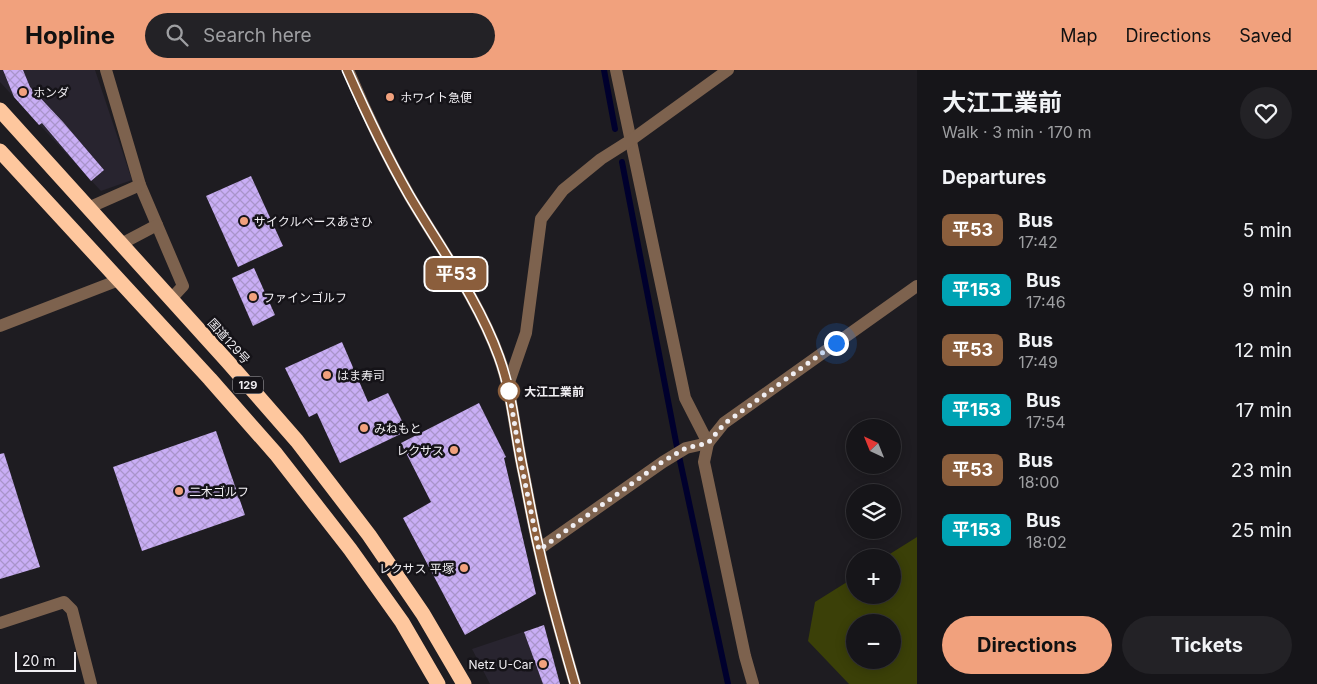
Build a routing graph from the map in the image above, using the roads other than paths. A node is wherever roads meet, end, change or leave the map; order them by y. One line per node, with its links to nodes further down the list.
1 (106, 70): 8 (street)
2 (348, 70): 16 (street)
3 (616, 70): 6 (street)
4 (728, 70): 6 (street)
5 (0, 110): 9 (highway, 国道129号 / 129)
6 (631, 140): 16 (street); 17 (street)
7 (0, 151): 12 (highway, 129)
8 (140, 185): 9 (street); 10 (street)
9 (88, 208): 11 (highway, 国道129号 / 129)
10 (157, 225): 11 (street); 14 (street)
11 (121, 244): 14 (highway, 国道129号 / 129)
12 (119, 280): 15 (street); 21 (highway, 129)
13 (917, 286): 17 (street)
14 (171, 299): 22 (highway, 国道129号 / 129)
15 (0, 326)
16 (508, 385): 18 (street)
17 (708, 443): 18 (street); 24 (street)
18 (539, 550): 23 (street)
19 (0, 624): 20 (street)
20 (91, 684)
21 (438, 684)
22 (464, 684)
23 (575, 684)
24 (753, 684)

